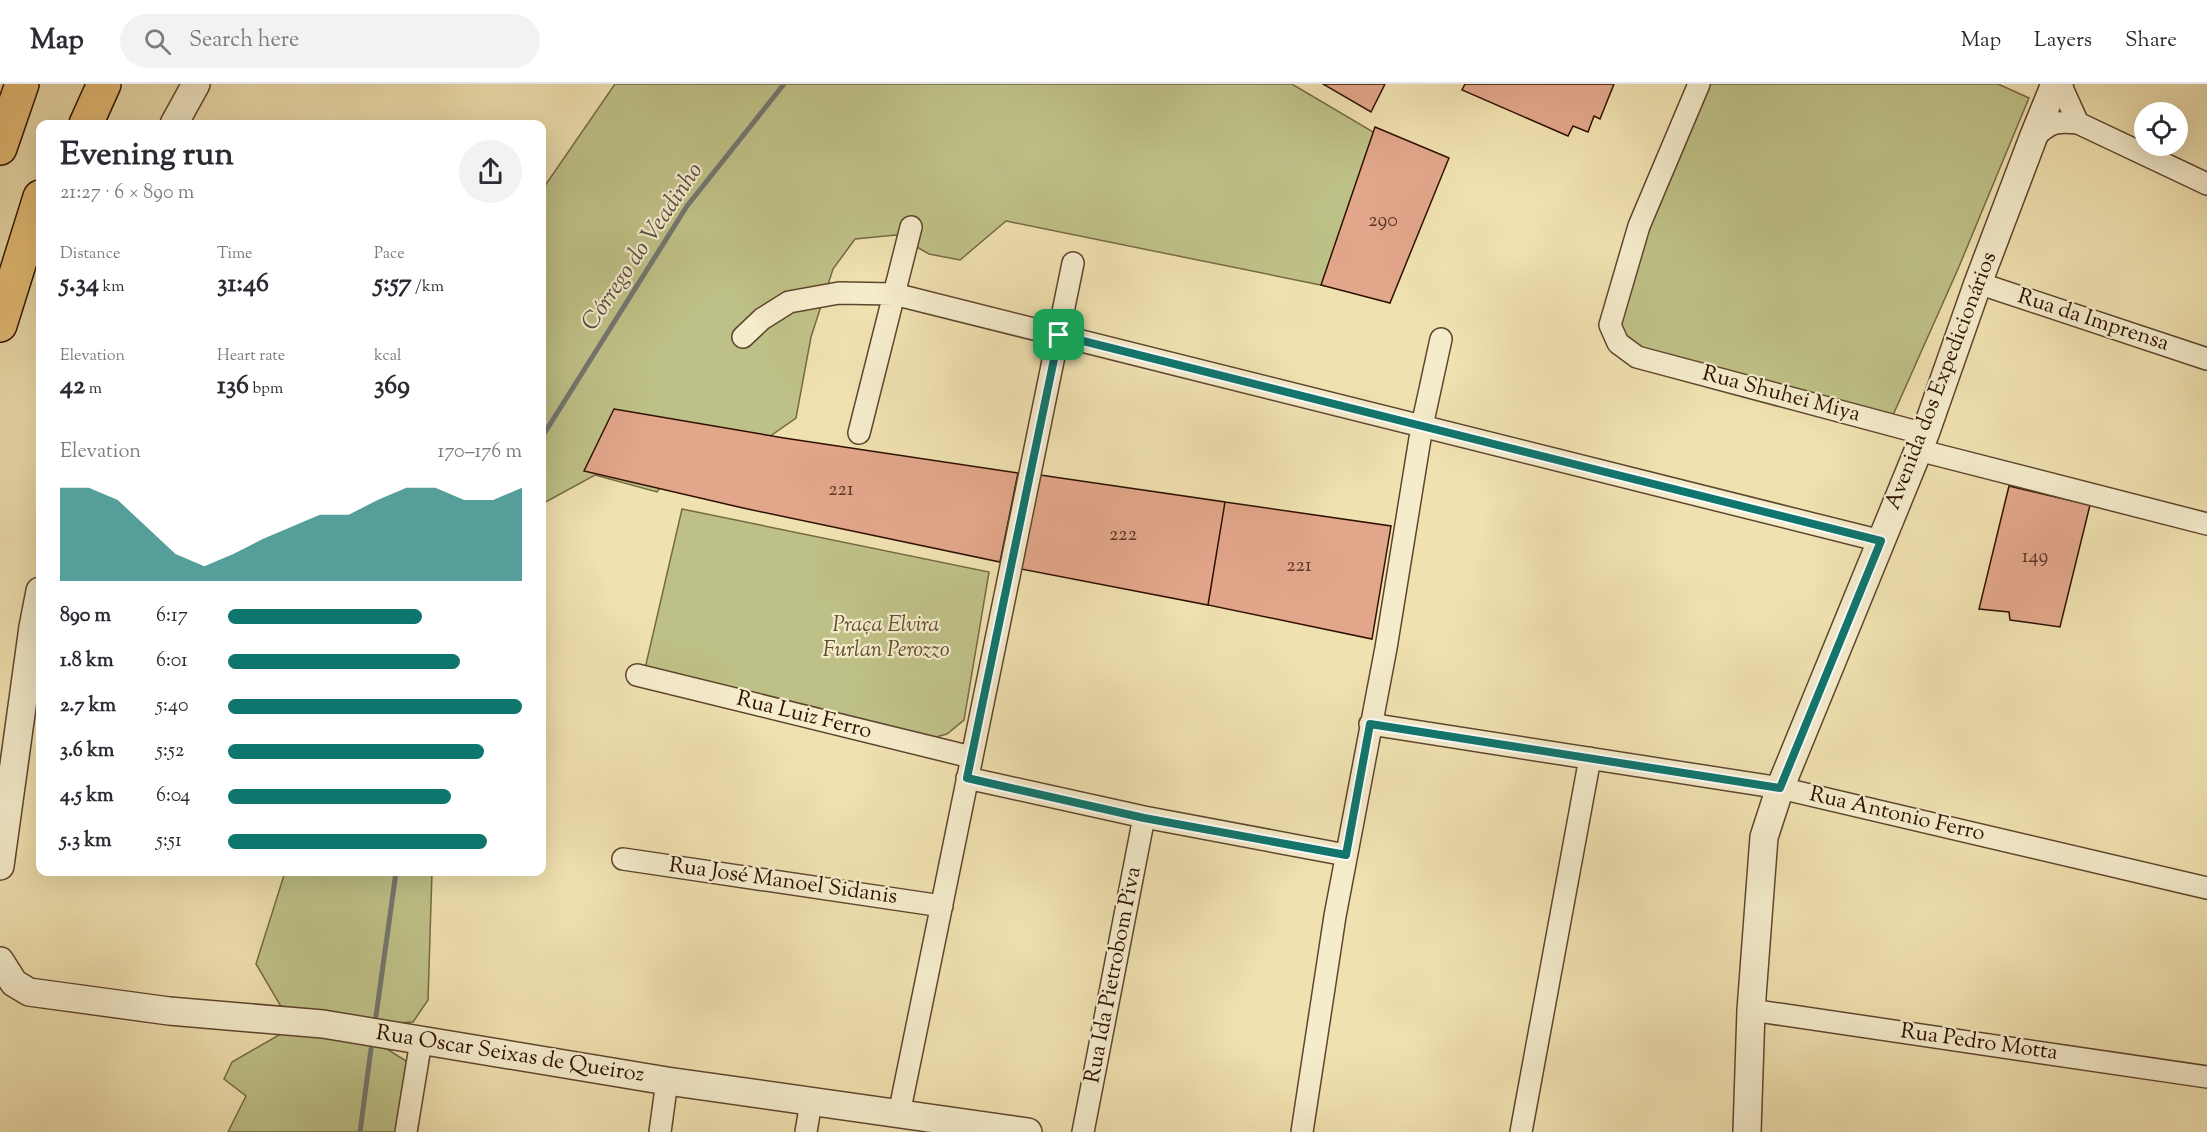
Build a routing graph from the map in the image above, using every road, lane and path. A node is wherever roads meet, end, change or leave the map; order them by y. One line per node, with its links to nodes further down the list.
1 (22, 84): 13 (highway)
2 (81, 84): 8 (highway)
3 (104, 84): 9 (highway)
4 (196, 84): 10 (street)
5 (1699, 84): 28 (street, Rua Shuhei Miya)
6 (2055, 84): 12 (street, Avenida dos Expedicionários)
7 (2062, 84): 11 (street)
8 (66, 120)
9 (88, 120)
10 (176, 120)
11 (2078, 123): 12 (street); 14 (street)
12 (2033, 138): 19 (street, Avenida dos Expedicionários)
13 (0, 148)
14 (2207, 184)
15 (36, 210): 21 (highway)
16 (911, 227): 20 (street)
17 (36, 263): 21 (highway)
18 (1073, 263): 22 (street)
19 (1978, 283): 25 (street, Rua da Imprensa); 28 (street, Avenida dos Expedicionários)
20 (894, 294): 22 (street); 23 (street); 27 (street)
21 (0, 324)
22 (1059, 335): 26 (street); 34 (street)
23 (742, 337)
24 (1442, 339): 26 (street)
25 (2207, 359)
26 (1422, 426): 30 (street); 33 (street)
27 (859, 433)
28 (1921, 442): 29 (street, Rua Shuhei Miya); 30 (street, Avenida dos Expedicionários)
29 (2207, 524)
30 (1881, 541): 37 (street, Avenida dos Expedicionários)
31 (36, 612): 41 (street)
32 (637, 675): 34 (street, Rua Luiz Ferro)
33 (1370, 724): 35 (street, Rua Antonio Ferro); 39 (street)
34 (972, 757): 36 (street)
35 (1590, 758): 37 (street, Rua Antonio Ferro); 57 (street)
36 (967, 778): 38 (street); 43 (street)
37 (1780, 788): 42 (street, Rua Antonio Ferro); 45 (street, Avenida dos Expedicionários)
38 (1144, 818): 39 (street); 55 (street, Rua Ida Pietrobom Piva)
39 (1346, 855): 56 (street)
40 (623, 858): 43 (street, Rua José Manoel Sidanis)
41 (0, 866)
42 (2206, 884)
43 (942, 906): 50 (street)
44 (1, 964): 46 (street, Rua Oscar Seixas de Queiroz)
45 (1751, 1010): 47 (street, Rua Pedro Motta); 58 (street, Avenida dos Expedicionários)
46 (421, 1041): 48 (street, Rua Oscar Seixas de Queiroz); 51 (street)
47 (2207, 1077)
48 (667, 1081): 49 (street, Rua Oscar Seixas de Queiroz); 52 (street)
49 (810, 1102): 50 (street, Rua Oscar Seixas de Queiroz); 53 (street)
50 (899, 1114): 54 (street, Rua Oscar Seixas de Queiroz)
51 (406, 1132)
52 (660, 1132)
53 (806, 1132)
54 (1028, 1132)
55 (1083, 1132)
56 (1302, 1132)
57 (1521, 1132)
58 (1747, 1132)

